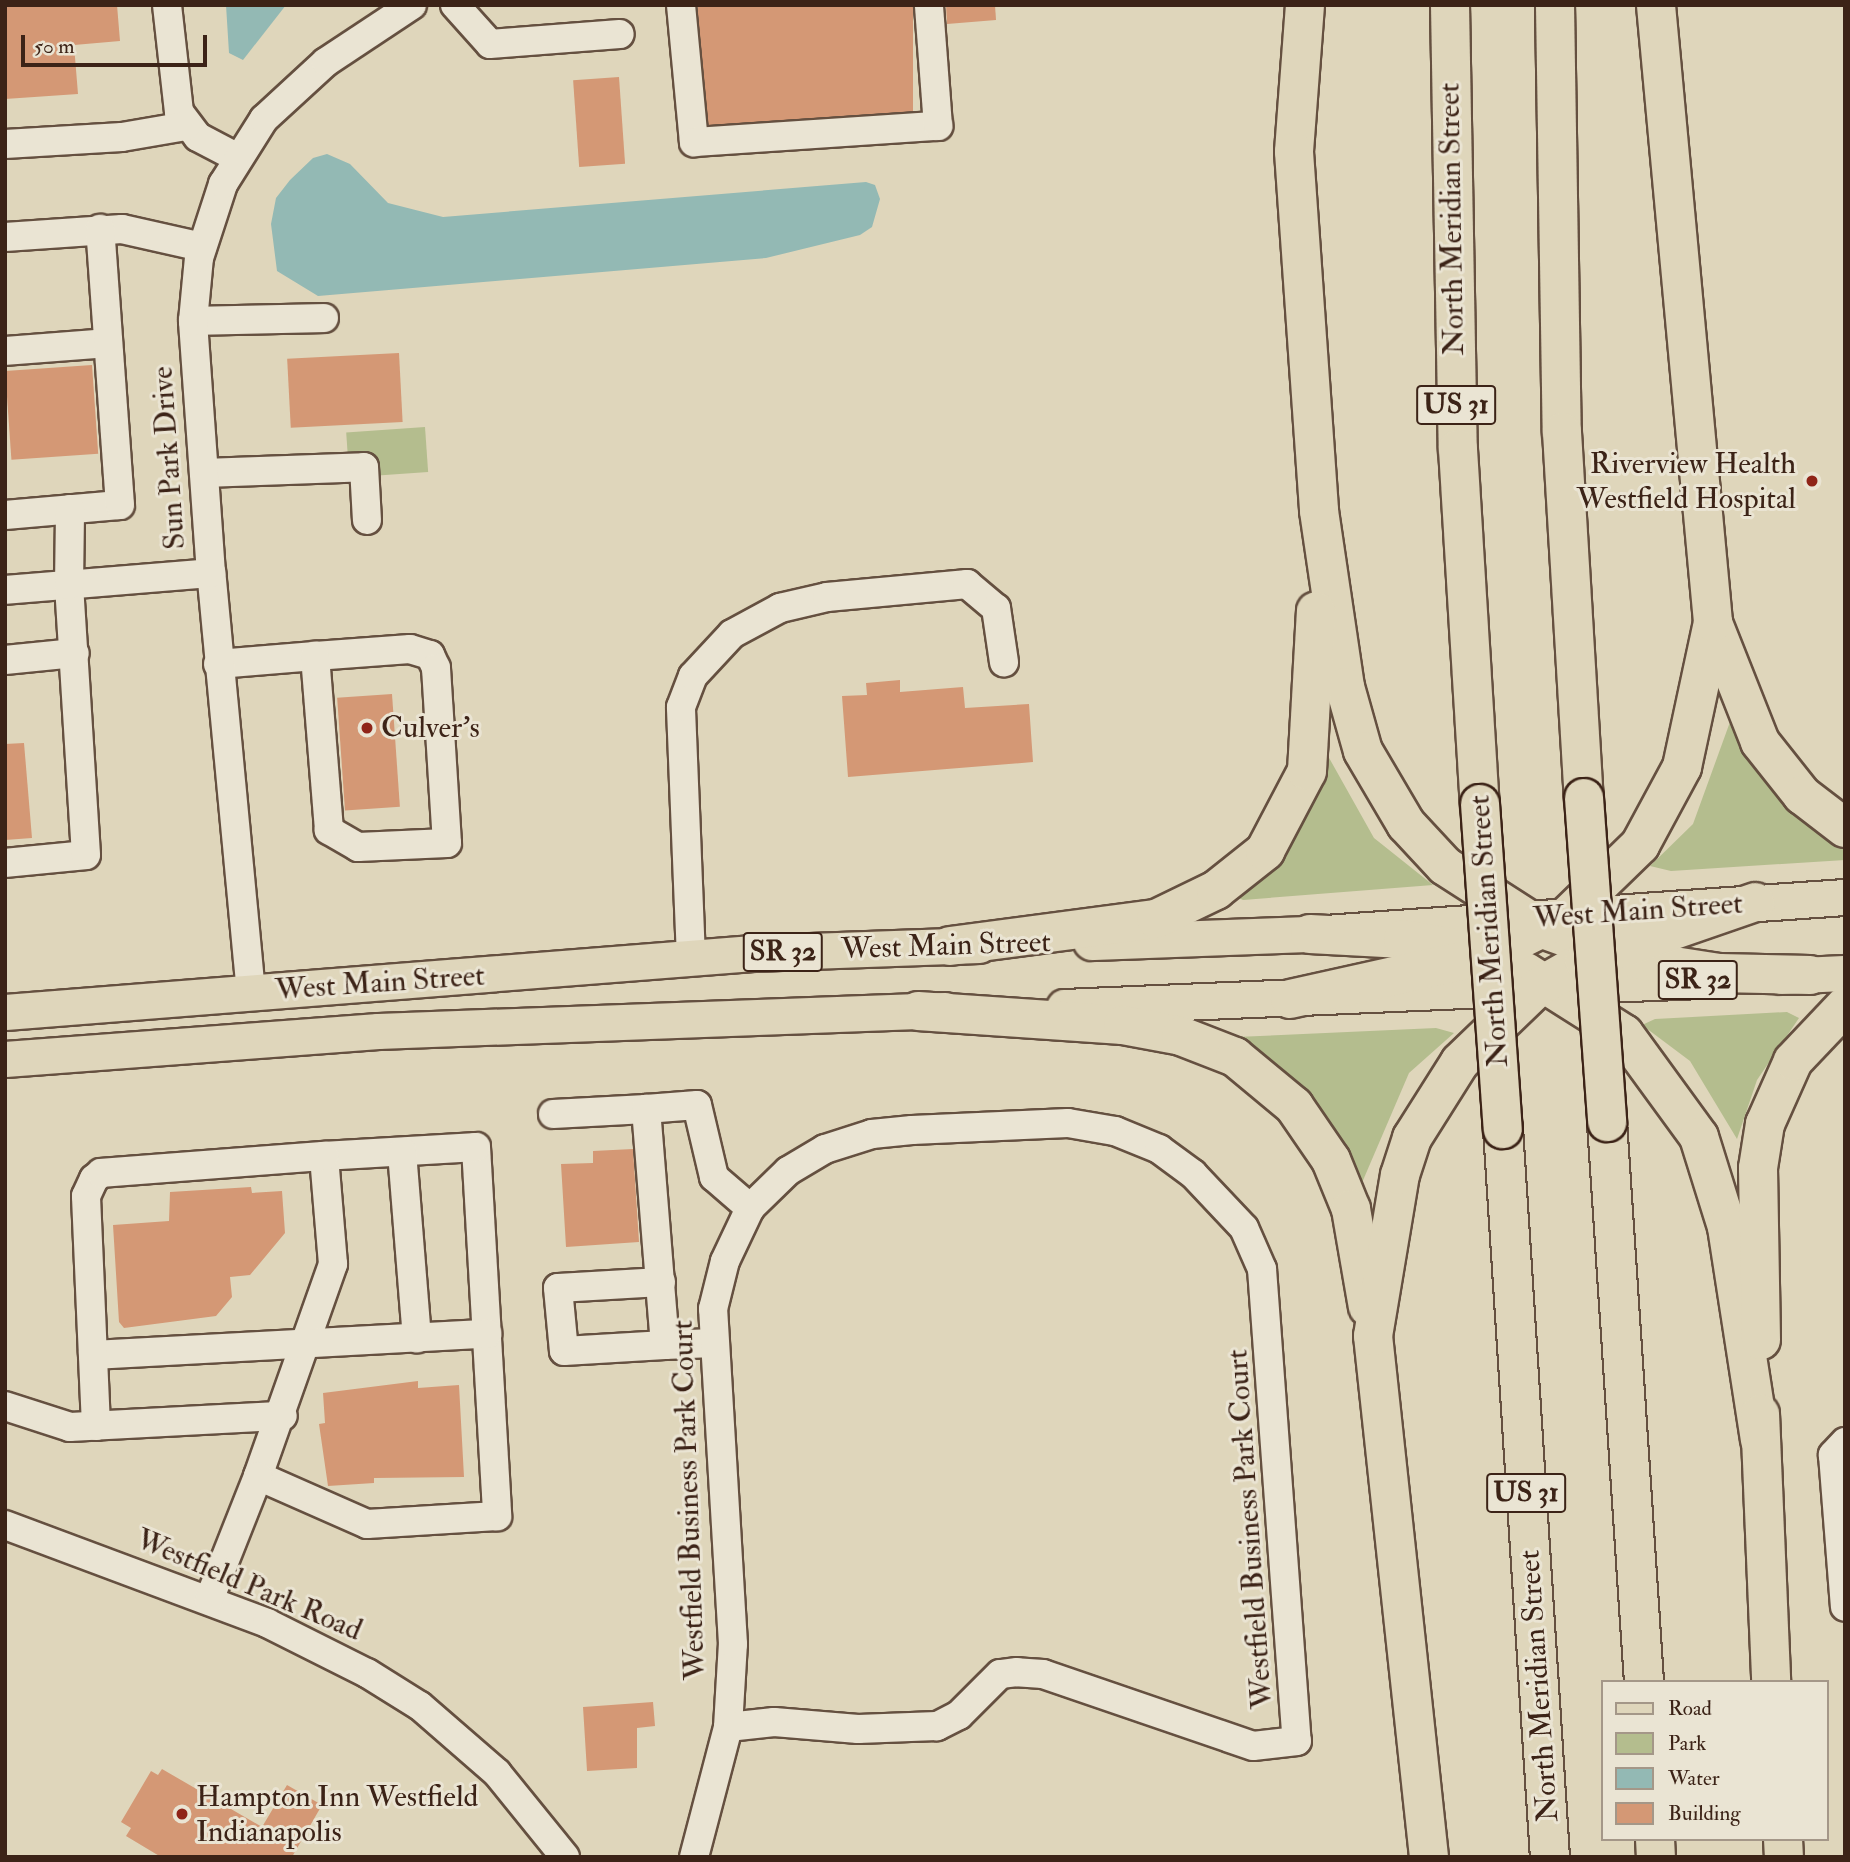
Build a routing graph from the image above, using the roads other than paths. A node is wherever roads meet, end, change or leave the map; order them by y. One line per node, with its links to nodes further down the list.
1 (166, 5): 11 (street)
2 (412, 5): 13 (street, Sun Park Drive)
3 (455, 5): 10 (street)
4 (681, 5): 5 (street)
5 (929, 5)
6 (1305, 5): 23 (highway)
7 (1450, 5): 81 (highway, North Meridian Street / US 31, bridge)
8 (1555, 5): 75 (highway, bridge)
9 (1656, 5): 29 (highway)
10 (620, 34)
11 (186, 126): 12 (street); 13 (street)
12 (5, 145)
13 (238, 158): 16 (street, Sun Park Drive)
14 (100, 229): 15 (street); 16 (street); 19 (street)
15 (5, 237)
16 (202, 247): 18 (street, Sun Park Drive)
17 (324, 318): 18 (street)
18 (193, 321): 21 (street, Sun Park Drive)
19 (108, 343): 20 (street); 22 (street)
20 (5, 351)
21 (204, 473): 25 (street); 26 (street, Sun Park Drive)
22 (70, 509): 24 (street); 27 (street)
23 (1319, 511): 39 (highway); 41 (highway)
24 (5, 515)
25 (367, 520)
26 (211, 573): 27 (street); 34 (street, Sun Park Drive)
27 (69, 585): 28 (street); 30 (street)
28 (5, 590)
29 (1713, 622): 35 (highway); 39 (highway)
30 (75, 653): 32 (street); 36 (street)
31 (315, 656): 31 (street); 34 (street)
32 (5, 660)
33 (1003, 662): 44 (street)
34 (218, 664): 47 (street, Sun Park Drive)
35 (1845, 828)
36 (5, 863)
37 (1845, 897): 38 (main road, West Main Street / SR 32)
38 (1755, 902): 39 (main road, West Main Street / SR 32); 42 (highway)
39 (1545, 922): 40 (main road, West Main Street / SR 32); 42 (highway); 43 (highway)
40 (1310, 934): 41 (main road, West Main Street / SR 32); 43 (highway)
41 (950, 946): 44 (main road, West Main Street / SR 32)
42 (1607, 952): 45 (highway); 46 (highway)
43 (1488, 955): 46 (highway); 48 (highway)
44 (691, 958): 47 (main road, West Main Street / SR 32)
45 (1827, 974): 46 (main road, West Main Street / SR 32)
46 (1544, 985): 48 (main road, West Main Street / SR 32); 60 (highway); 69 (highway)
47 (251, 993): 51 (main road, West Main Street / SR 32)
48 (1290, 999): 50 (main road, West Main Street / SR 32)
49 (1845, 1006): 69 (highway)
50 (918, 1011): 52 (main road, West Main Street / SR 32); 60 (highway)
51 (5, 1012)
52 (5, 1059)
53 (646, 1109): 54 (street); 57 (street); 58 (street)
54 (552, 1114)
55 (402, 1152): 56 (street); 59 (street); 61 (street)
56 (324, 1156): 63 (street); 65 (street)
57 (750, 1208): 62 (street, Westfield Business Park Court); 77 (street, Westfield Business Park Court)
58 (661, 1282): 64 (street); 64 (street)
59 (487, 1334): 61 (street); 71 (street)
60 (1373, 1336): 80 (highway)
61 (417, 1338): 63 (street)
62 (713, 1343): 64 (street); 77 (street, Westfield Business Park Court)
63 (306, 1345): 65 (street); 67 (street)
64 (665, 1345)
65 (93, 1355): 68 (street)
66 (5, 1406): 68 (street)
67 (283, 1416): 68 (street); 71 (street)
68 (96, 1426)
69 (1760, 1440): 76 (highway)
70 (1845, 1442): 74 (street)
71 (258, 1476): 73 (street)
72 (5, 1525): 73 (street, Westfield Park Road)
73 (209, 1600): 78 (street, Westfield Park Road)
74 (1845, 1607)
75 (1644, 1680)
76 (1771, 1680)
77 (728, 1727): 79 (street, Westfield Business Park Court)
78 (565, 1857)
79 (694, 1857)
80 (1429, 1857)
81 (1550, 1857)

